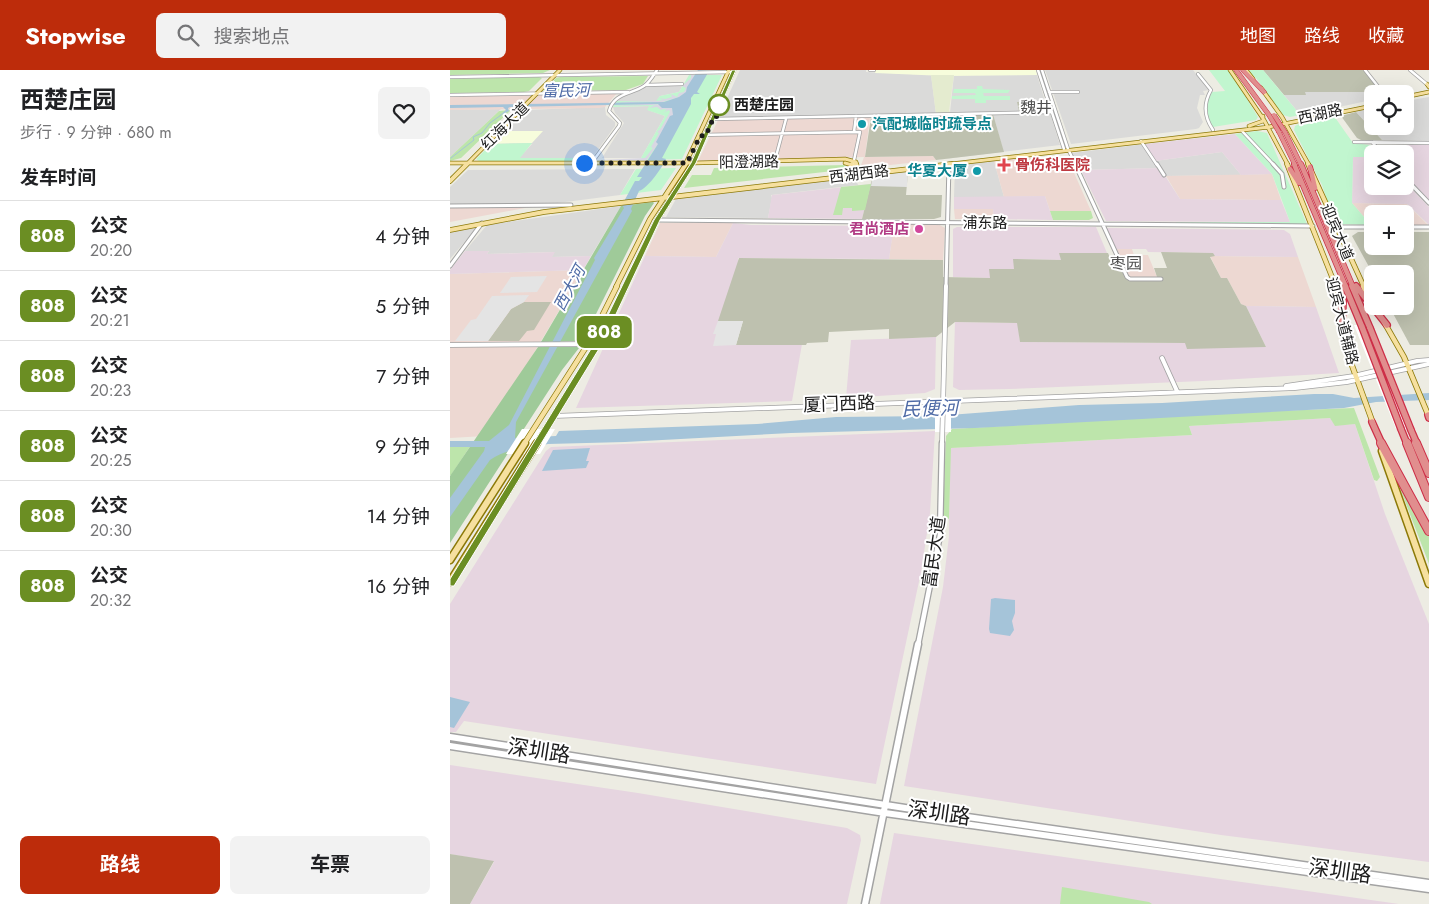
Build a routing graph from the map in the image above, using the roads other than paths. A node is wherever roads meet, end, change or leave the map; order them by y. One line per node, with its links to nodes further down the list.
1 (555, 70): 14 (main road, 红海大道)
2 (560, 70): 14 (main road, 红海大道)
3 (870, 70): 4 (street)
4 (874, 70)
5 (1038, 70): 21 (street)
6 (1042, 70): 22 (street)
7 (1234, 70): 33 (main road, 迎宾大道辅路); 45 (highway, 迎宾大道, bridge)
8 (1243, 70): 32 (main road, 迎宾大道辅路); 45 (highway, 迎宾大道, bridge)
9 (1365, 70): 18 (street)
10 (1413, 71): 19 (street)
11 (656, 72): 12 (street); 14 (street); 17 (street)
12 (731, 72): 36 (main road); 48 (main road)
13 (1198, 74): 41 (street)
14 (552, 76): 15 (street); 24 (main road, 红海大道); 25 (main road, 红海大道)
15 (450, 77)
16 (682, 84): 17 (street)
17 (647, 85): 20 (street); 29 (street)
18 (1377, 85)
19 (1428, 85)
20 (628, 92): 25 (street); 29 (street)
21 (1045, 92): 22 (street); 31 (street)
22 (1050, 92): 23 (street); 54 (street)
23 (1078, 92)
24 (532, 93): 25 (street); 27 (street); 58 (main road, 红海大道)
25 (537, 93): 58 (main road, 红海大道)
26 (1429, 93): 28 (main road)
27 (450, 95)
28 (1414, 96)
29 (613, 103): 59 (street)
30 (1364, 107): 35 (main road, 西湖路)
31 (1052, 112): 34 (street); 54 (street)
32 (1278, 112): 35 (main road); 38 (main road, 迎宾大道辅路)
33 (1262, 114): 39 (main road, 迎宾大道辅路); 40 (main road)
34 (856, 116): 36 (street); 43 (street)
35 (1319, 116): 38 (main road, 西湖路); 44 (main road)
36 (713, 119): 47 (main road)
37 (786, 119): 46 (street)
38 (1285, 122): 39 (main road, 西湖路); 44 (main road, 迎宾大道辅路)
39 (1268, 125): 40 (main road, 西湖西路); 41 (main road, 西湖西路); 45 (main road, 迎宾大道辅路)
40 (1225, 129): 41 (main road, 西湖西路)
41 (1215, 131): 42 (main road); 49 (main road, 西湖西路); 54 (main road, 西湖西路)
42 (1241, 131): 45 (main road); 70 (street)
43 (854, 132): 46 (street); 55 (street)
44 (1291, 132): 64 (main road, 迎宾大道辅路)
45 (1279, 133): 65 (main road, 迎宾大道辅路); 77 (highway, 迎宾大道); 79 (highway, 迎宾大道)
46 (782, 134): 47 (street); 56 (street)
47 (706, 135): 48 (street); 61 (main road)
48 (700, 136): 60 (main road)
49 (1141, 141): 54 (main road, 西湖西路); 67 (street)
50 (1354, 142): 51 (street)
51 (1372, 142): 52 (street); 53 (street)
52 (1429, 143)
53 (1374, 145)
54 (1066, 148): 62 (main road, 西湖西路); 66 (main road, 西湖西路); 83 (street)
55 (853, 161): 56 (main road, 阳澄湖路); 63 (street); 66 (main road)
56 (774, 163): 61 (main road, 阳澄湖路); 63 (main road, 阳澄湖路)
57 (450, 164): 58 (main road, 阳澄湖路)
58 (464, 164): 59 (main road, 阳澄湖路); 68 (main road, 红海大道); 69 (main road, 红海大道)
59 (593, 164): 60 (main road, 阳澄湖路)
60 (686, 164): 61 (main road, 阳澄湖路); 72 (main road)
61 (692, 164): 73 (main road)
62 (949, 164): 66 (main road, 西湖西路); 81 (street, 富民大道)
63 (852, 166): 66 (main road)
64 (1310, 167): 77 (highway); 85 (main road, 迎宾大道辅路)
65 (1290, 169): 79 (highway); 84 (main road, 迎宾大道辅路)
66 (855, 174): 73 (main road, 西湖西路)
67 (1164, 176)
68 (450, 177)
69 (450, 181)
70 (1284, 187)
71 (1414, 187): 75 (street)
72 (665, 195): 73 (main road, 西湖西路); 74 (main road, 西湖西路); 98 (main road)
73 (673, 195): 80 (main road)
74 (620, 201): 76 (main road, 西湖西路); 82 (main road, 西湖西路)
75 (1429, 203)
76 (571, 205): 78 (street); 89 (main road, 西湖西路)
77 (1319, 205): 92 (highway, 迎宾大道)
78 (450, 206)
79 (1314, 210): 90 (highway, 迎宾大道)
80 (657, 220): 81 (street, 浦东路); 99 (main road)
81 (948, 222): 83 (street, 浦东路); 107 (street, 富民大道)
82 (482, 223): 89 (main road, 西湖西路); 91 (street)
83 (1101, 224): 84 (street, 浦东路); 93 (street)
84 (1313, 226): 96 (main road, 迎宾大道辅路)
85 (1336, 227): 86 (street); 94 (main road, 迎宾大道辅路)
86 (1364, 227)
87 (1414, 227): 88 (street)
88 (1429, 227)
89 (450, 228)
90 (1329, 245): 96 (highway); 112 (highway, 迎宾大道, bridge)
91 (450, 266)
92 (1347, 273): 97 (highway); 111 (highway, 迎宾大道, bridge)
93 (1161, 279)
94 (1364, 287)
95 (1380, 315): 97 (main road, 迎宾大道辅路)
96 (1342, 322): 105 (main road, 迎宾大道辅路)
97 (1387, 325): 104 (main road, 迎宾大道辅路)
98 (588, 344): 99 (street); 100 (street); 114 (main road)
99 (598, 344): 108 (main road)
100 (450, 345)
101 (1162, 358): 106 (street)
102 (1429, 360): 104 (street)
103 (1429, 364): 104 (street)
104 (1407, 365): 105 (street, 厦门西路); 109 (main road, 迎宾大道辅路)
105 (1356, 378): 106 (street, 厦门西路); 110 (main road, 迎宾大道辅路)
106 (1177, 391): 107 (street, 厦门西路)
107 (942, 400): 108 (street, 厦门西路); 119 (street, 富民大道)
108 (554, 416): 115 (main road)
109 (1429, 417)
110 (1372, 422): 113 (highway); 116 (main road, 迎宾大道辅路)
111 (1429, 473)
112 (1429, 498)
113 (1429, 531)
114 (450, 560)
115 (450, 582)
116 (1429, 584)
117 (450, 737): 119 (street, 深圳路)
118 (450, 746): 120 (street, 深圳路)
119 (886, 805): 120 (street, 富民大道); 121 (street, 深圳路)
120 (884, 813): 122 (street, 深圳路); 123 (street, 富民大道)
121 (1429, 883)
122 (1429, 889)
123 (865, 904)

